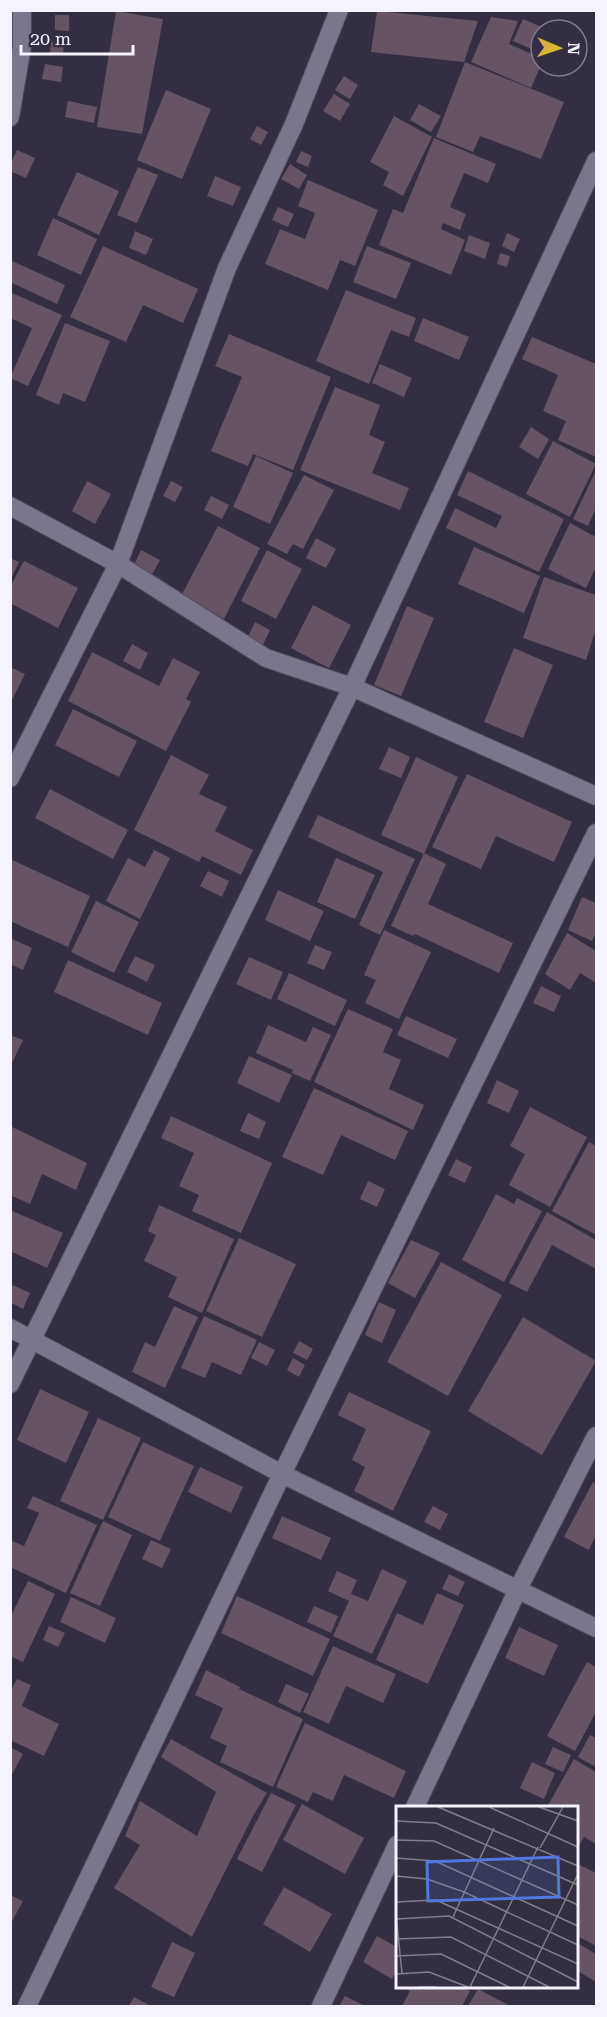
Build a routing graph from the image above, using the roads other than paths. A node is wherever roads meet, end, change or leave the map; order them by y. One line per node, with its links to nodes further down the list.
1 (22, 10): 3 (street)
2 (339, 10): 6 (street)
3 (10, 117)
4 (597, 161): 7 (street)
5 (10, 506): 6 (street)
6 (117, 564): 7 (street); 8 (street)
7 (352, 687): 9 (street); 12 (street)
8 (10, 778)
9 (597, 796)
10 (597, 833): 15 (street)
11 (10, 1328): 12 (street)
12 (33, 1339): 13 (street); 15 (street)
13 (10, 1384)
14 (597, 1436): 16 (street)
15 (282, 1474): 16 (street); 20 (street)
16 (518, 1588): 17 (street); 18 (street)
17 (597, 1628)
18 (415, 1806)
19 (396, 1847): 21 (street)
20 (27, 2007)
21 (321, 2007)

